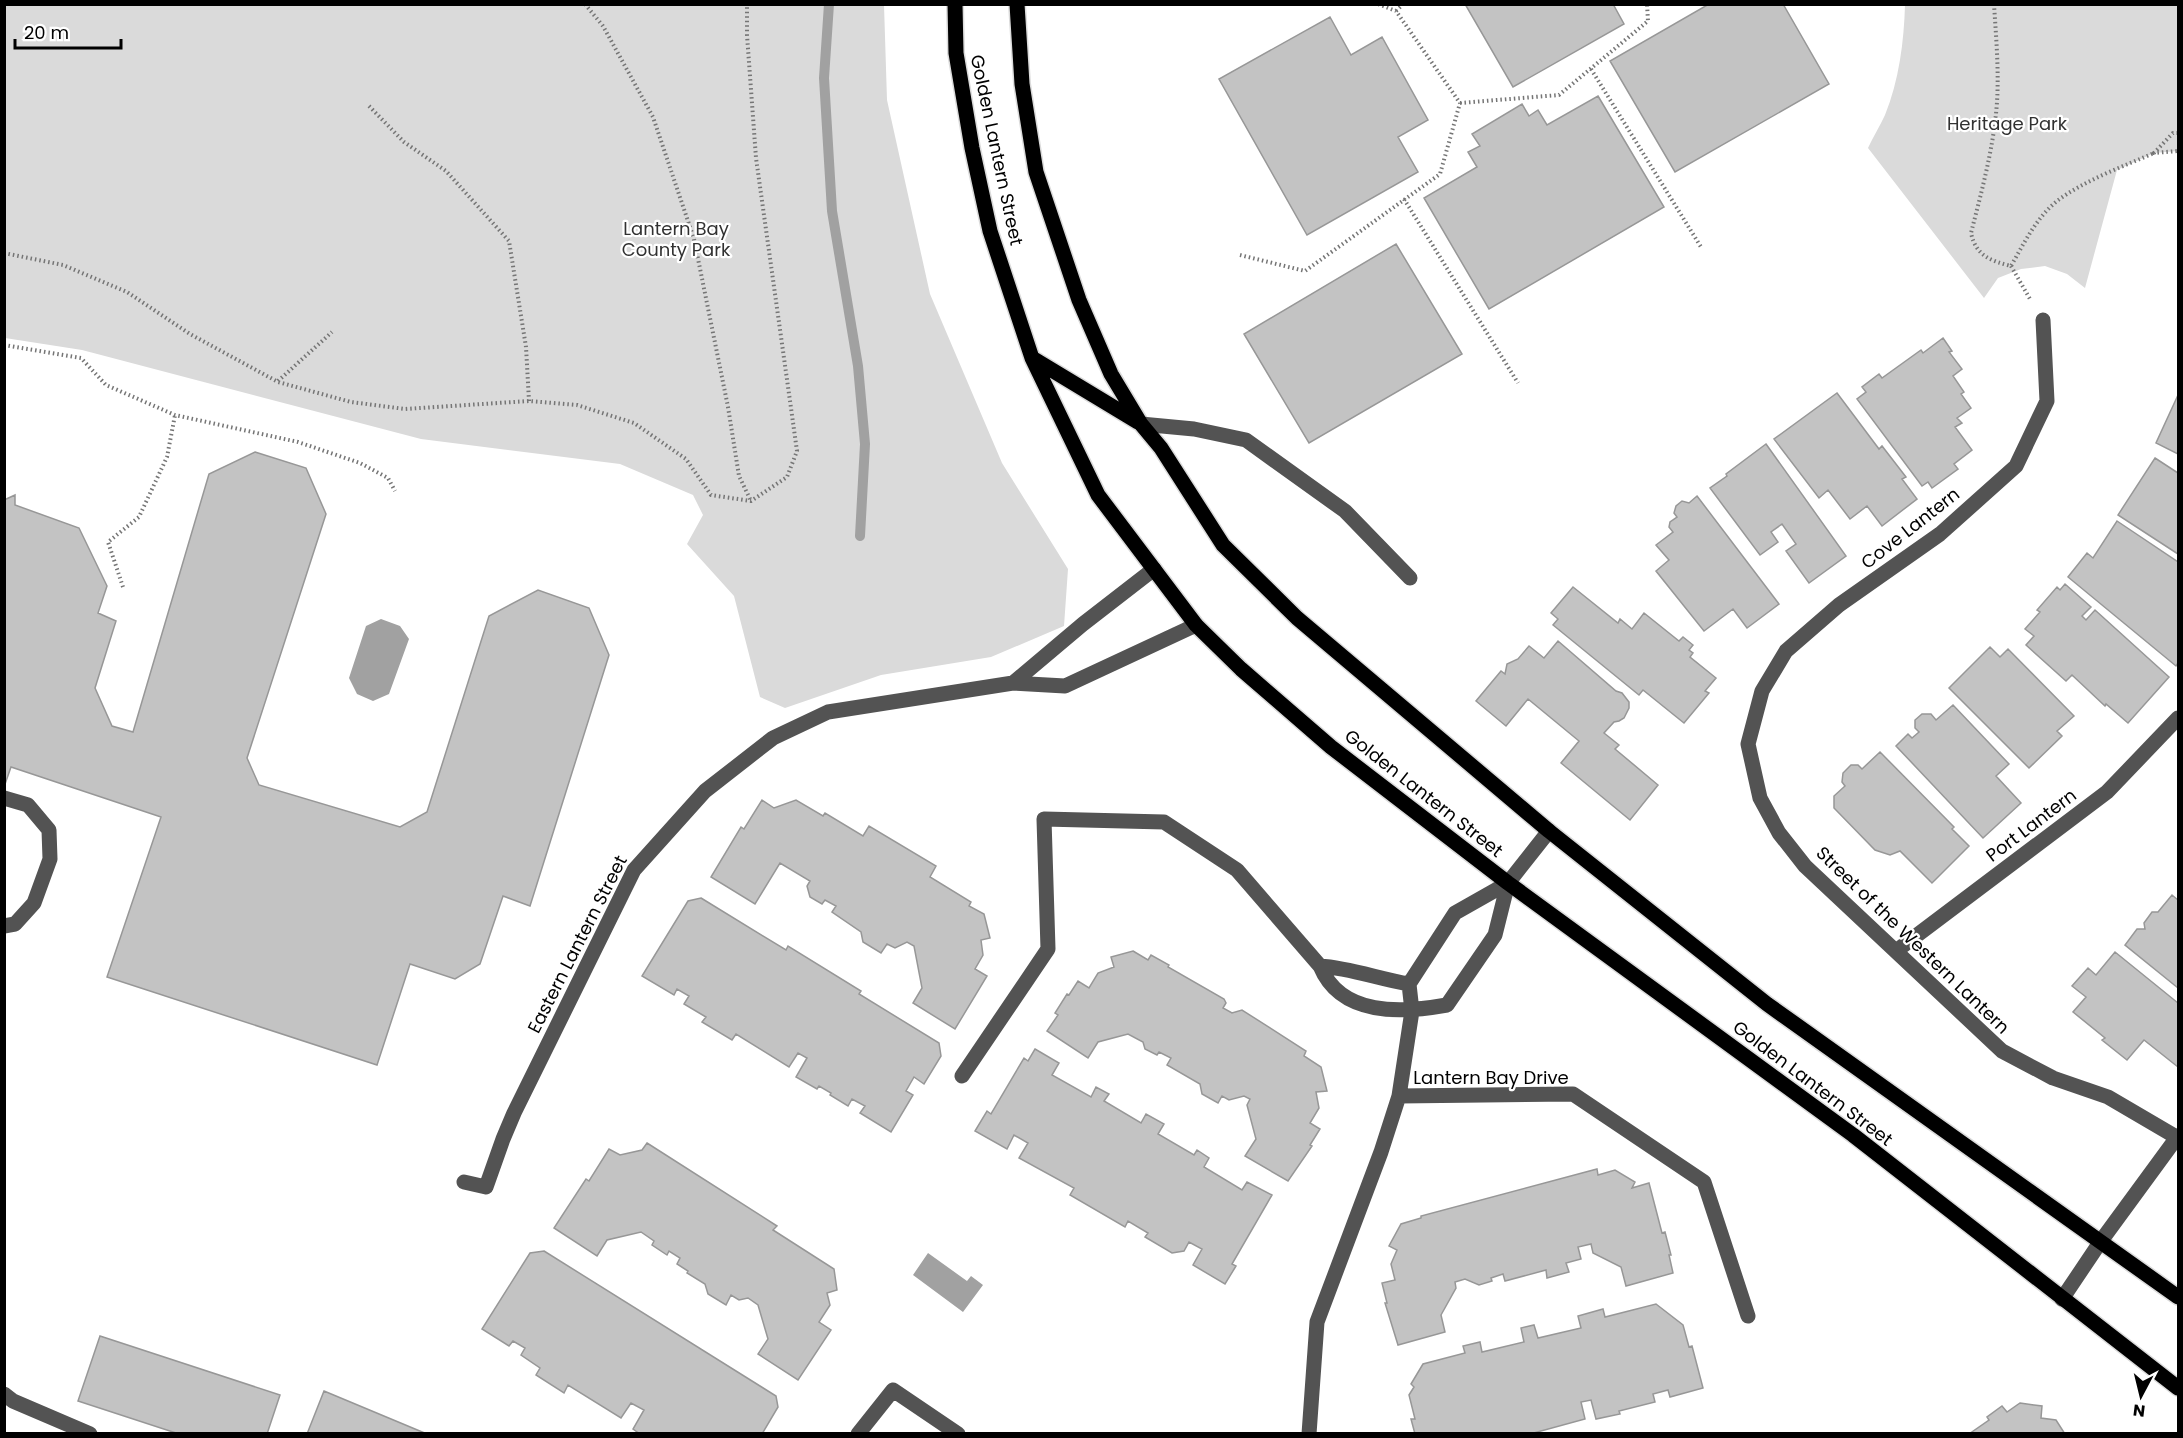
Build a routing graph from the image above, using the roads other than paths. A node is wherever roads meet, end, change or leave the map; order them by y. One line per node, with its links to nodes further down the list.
1 (955, 4): 4 (main road, Golden Lantern Street)
2 (1017, 4): 5 (main road, Golden Lantern Street)
3 (2043, 320): 11 (street, Cove Lantern)
4 (1032, 358): 5 (main road); 6 (main road, Golden Lantern Street)
5 (1141, 424): 7 (street); 13 (main road, Golden Lantern Street)
6 (1154, 569): 8 (main road, Golden Lantern Street); 9 (street)
7 (1410, 578)
8 (1196, 625): 9 (street, Eastern Lantern Street); 14 (main road, Golden Lantern Street)
9 (1013, 682): 23 (street, Eastern Lantern Street)
10 (2178, 718): 16 (street, Port Lantern)
11 (1748, 744): 16 (street, Street of the Western Lantern)
12 (4, 798): 15 (street)
13 (1549, 831): 14 (street); 24 (main road, Golden Lantern Street)
14 (1508, 883): 18 (street); 19 (street); 26 (main road, Golden Lantern Street)
15 (4, 926)
16 (1896, 951): 22 (street, Street of the Western Lantern)
17 (1320, 966): 18 (street); 19 (street); 20 (street)
18 (1409, 984): 19 (street, Lantern Bay Drive)
19 (1412, 1011): 21 (street, Lantern Bay Drive)
20 (962, 1076)
21 (1399, 1096): 27 (street, Lantern Bay Drive); 33 (street, Lantern Bay Drive)
22 (2178, 1137): 24 (street)
23 (464, 1182)
24 (2101, 1241): 25 (main road, Golden Lantern Street); 26 (street)
25 (2178, 1297)
26 (2062, 1299): 28 (main road, Golden Lantern Street)
27 (1748, 1316)
28 (2178, 1389)
29 (4, 1394): 30 (street)
30 (90, 1434)
31 (858, 1434): 32 (street)
32 (958, 1434)
33 (1309, 1434)

